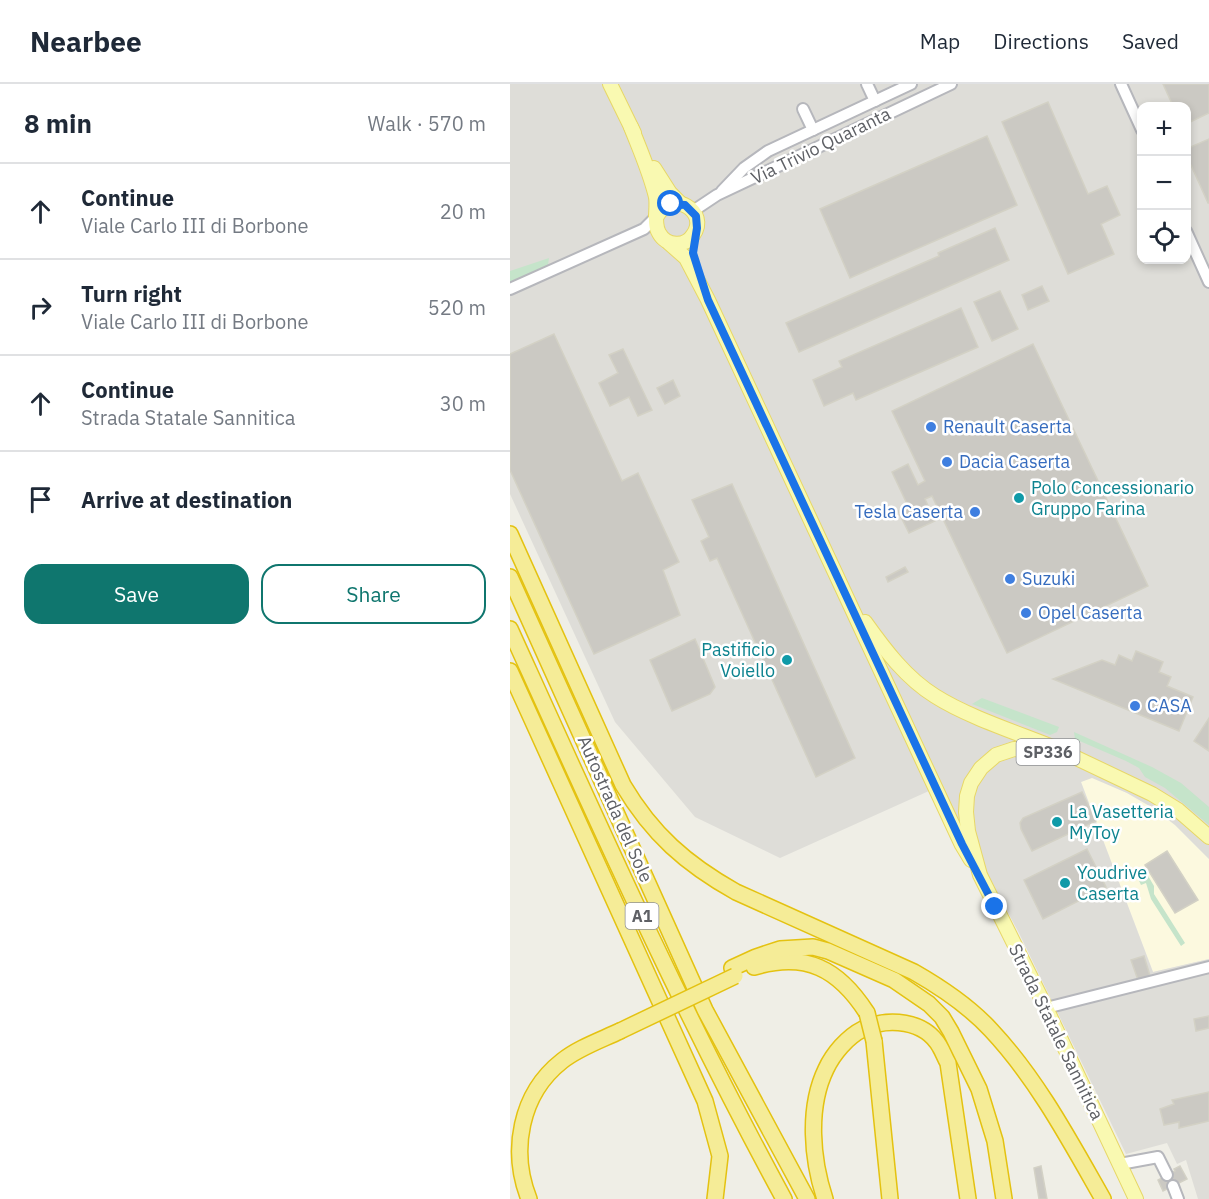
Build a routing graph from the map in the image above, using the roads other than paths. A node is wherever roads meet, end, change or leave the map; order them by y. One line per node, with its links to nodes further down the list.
1 (610, 84): 9 (main road, SP336)
2 (867, 84): 6 (street)
3 (911, 84): 6 (street)
4 (951, 84): 11 (street, Via Trivio Quaranta)
5 (1121, 84): 8 (street)
6 (875, 100): 10 (street)
7 (803, 109): 10 (street)
8 (1137, 119)
9 (631, 127): 12 (main road, SP336); 14 (main road, SP336)
10 (813, 129): 11 (street)
11 (717, 195): 13 (street, Via Trivio Quaranta)
12 (680, 203): 13 (main road, SP336); 14 (main road)
13 (693, 211): 15 (main road, SP336)
14 (657, 216): 16 (street); 17 (main road, SP336)
15 (695, 234): 17 (main road); 21 (main road, SP336)
16 (628, 236): 17 (street); 20 (street)
17 (666, 241): 21 (main road, SP336)
18 (1191, 242): 19 (street)
19 (1209, 282)
20 (510, 289)
21 (708, 300): 24 (main road, SP336)
22 (510, 534): 48 (highway)
23 (510, 577): 43 (highway, Autostrada del Sole / A1)
24 (843, 588): 27 (main road, SP336); 29 (main road, SP336)
25 (510, 629): 42 (highway, Autostrada del Sole / A1)
26 (510, 670): 41 (highway)
27 (1070, 755): 28 (main road, Strada Statale Sannitica / SP336); 29 (main road, Strada Statale Sannitica / SP336)
28 (1209, 837)
29 (980, 875): 32 (main road, Strada Statale Sannitica / SP336)
30 (1209, 967): 32 (street)
31 (733, 972): 33 (highway, bridge); 45 (highway, bridge); 47 (highway)
32 (1046, 1008): 35 (main road, Strada Statale Sannitica / SP336)
33 (619, 1027): 34 (highway); 40 (highway)
34 (510, 1132)
35 (1120, 1164): 37 (street); 49 (main road, Strada Statale Sannitica / SP336)
36 (510, 1165): 39 (highway)
37 (1167, 1175)
38 (1173, 1186): 50 (street)
39 (519, 1199)
40 (529, 1199)
41 (715, 1199)
42 (784, 1199)
43 (807, 1199)
44 (825, 1199): 46 (highway)
45 (890, 1199)
46 (968, 1199)
47 (1004, 1199)
48 (1102, 1199)
49 (1136, 1199)
50 (1178, 1199)

